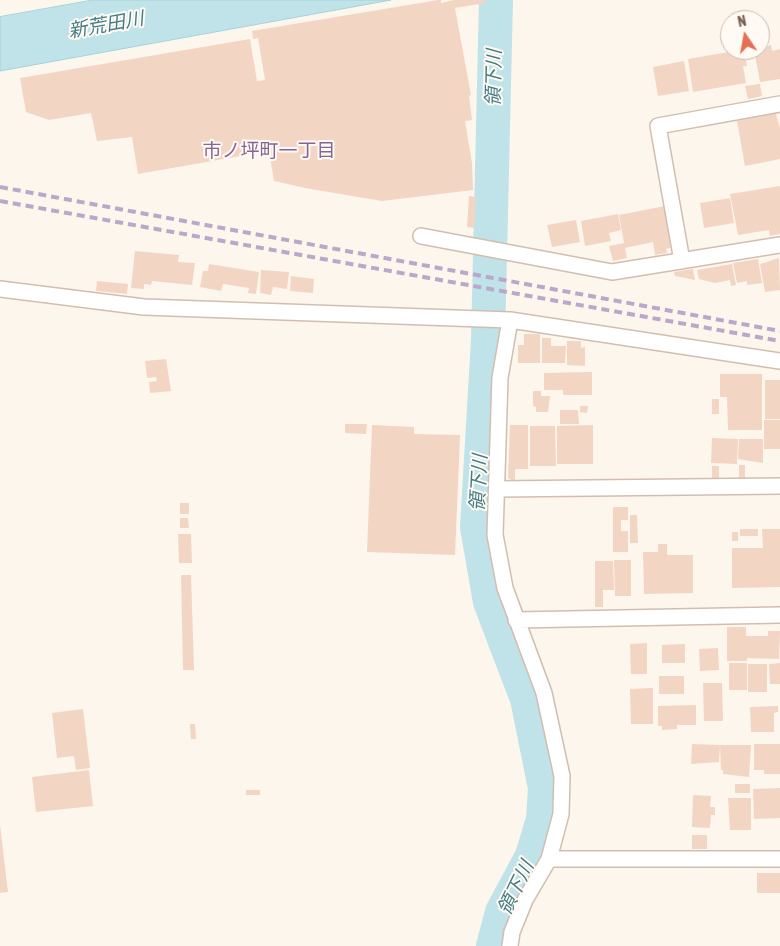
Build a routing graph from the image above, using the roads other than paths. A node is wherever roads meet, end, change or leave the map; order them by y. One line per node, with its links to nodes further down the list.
1 (780, 104): 4 (street)
2 (421, 236): 4 (street)
3 (780, 245): 4 (street)
4 (682, 261)
5 (0, 290): 6 (street)
6 (505, 320): 7 (street); 9 (street)
7 (780, 361)
8 (780, 486): 9 (street)
9 (497, 490): 11 (street)
10 (780, 615): 11 (street)
11 (516, 620): 12 (street)
12 (549, 859): 13 (street); 14 (street)
13 (780, 859)
14 (510, 946)

